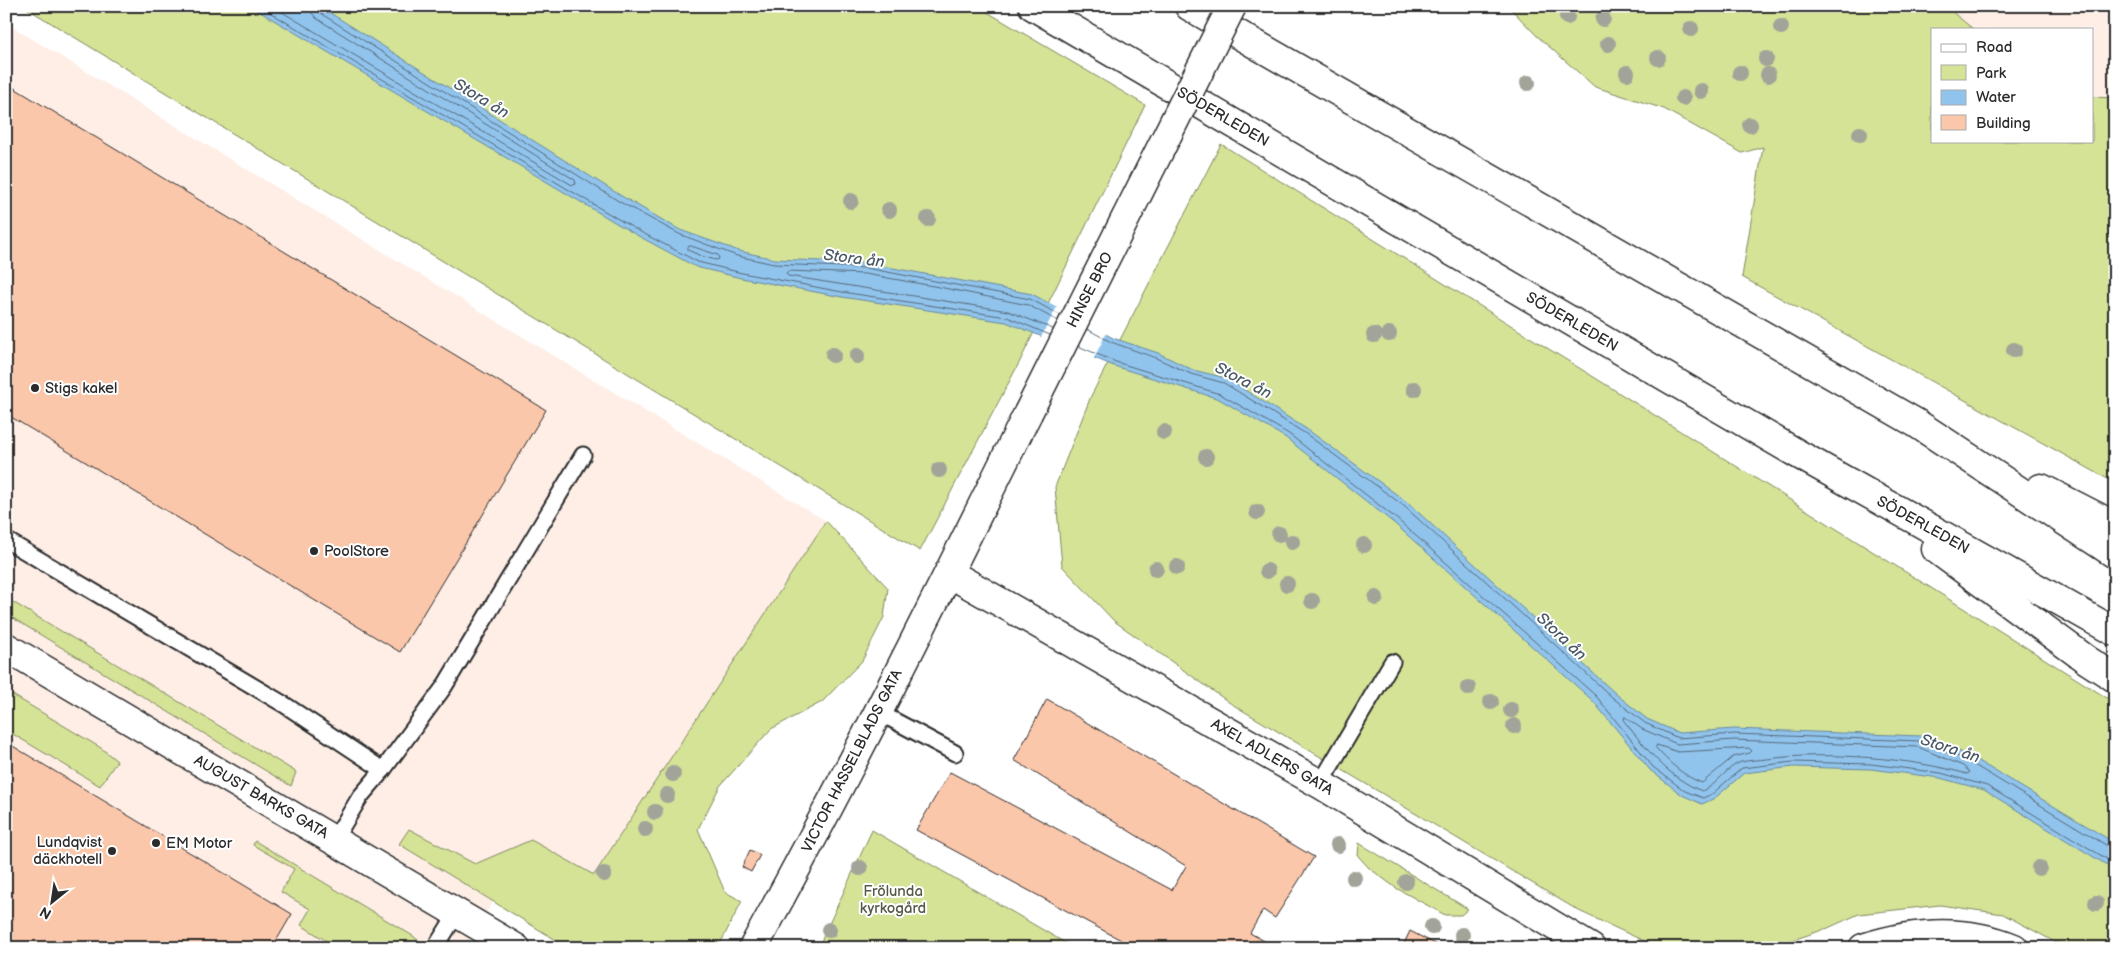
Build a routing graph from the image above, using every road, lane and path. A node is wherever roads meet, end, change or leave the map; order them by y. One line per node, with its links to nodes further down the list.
1 (1033, 6): 6 (main road, SÖDERLEDEN)
2 (1190, 6): 4 (main road)
3 (1232, 6): 10 (main road, HINSE BRO, bridge)
4 (1916, 423): 7 (main road); 9 (main road)
5 (583, 455): 17 (lane)
6 (1840, 478): 11 (main road, SÖDERLEDEN); 14 (main road)
7 (2115, 526)
8 (6, 540): 17 (lane)
9 (2115, 554)
10 (949, 574): 15 (main road, VICTOR HASSELBLADS GATA); 18 (main road, AXEL ADLERS GATA)
11 (2115, 632)
12 (6, 647): 19 (main road, AUGUST BARKS GATA)
13 (1392, 662): 18 (lane)
14 (2115, 678)
15 (878, 712): 16 (lane); 23 (main road, VICTOR HASSELBLADS GATA)
16 (955, 753)
17 (383, 770): 19 (lane)
18 (1320, 784): 24 (main road, AXEL ADLERS GATA)
19 (334, 840): 20 (main road, AUGUST BARKS GATA)
20 (457, 913): 21 (lane); 22 (main road, AUGUST BARKS GATA)
21 (435, 948)
22 (516, 948)
23 (753, 948)
24 (1591, 948)
25 (1863, 948): 26 (main road)
26 (2014, 948)

